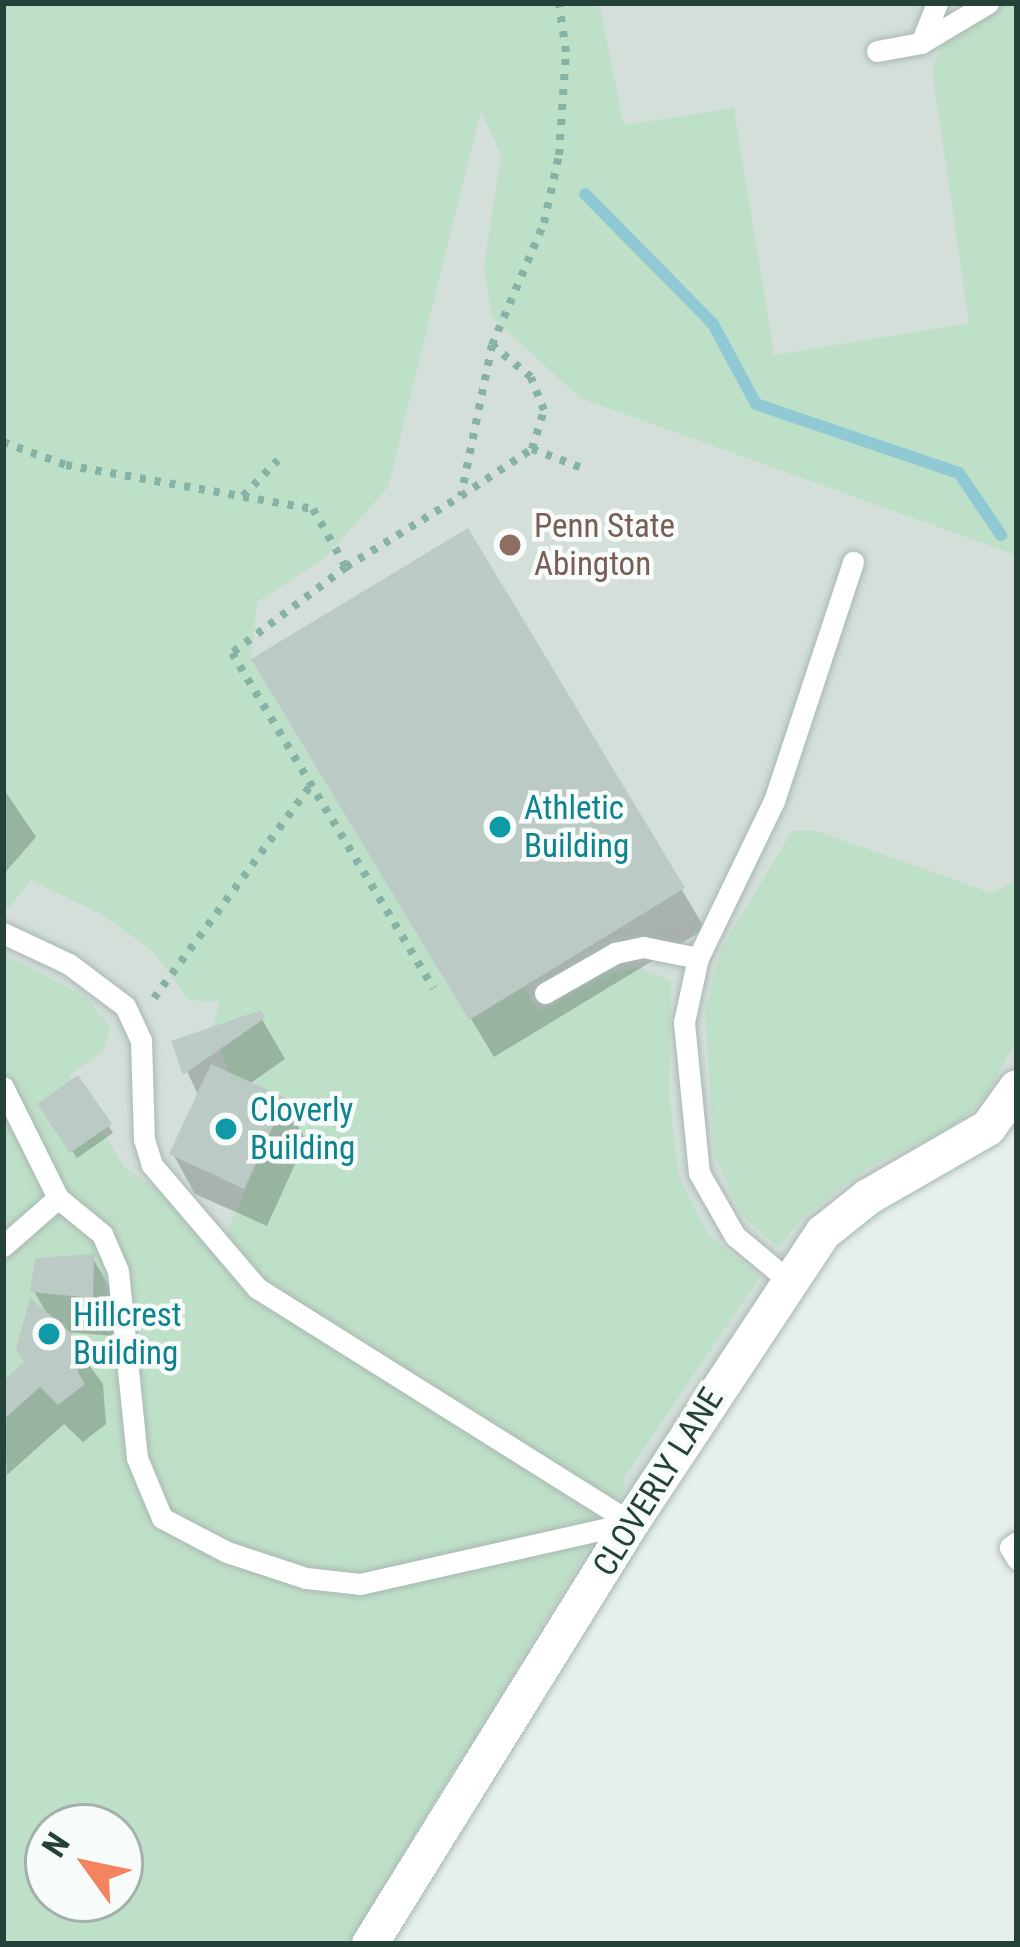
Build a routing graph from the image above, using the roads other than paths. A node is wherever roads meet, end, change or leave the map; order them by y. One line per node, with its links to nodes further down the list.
1 (937, 3): 3 (lane)
2 (988, 3): 3 (lane)
3 (921, 43): 4 (lane)
4 (877, 51)
5 (853, 562): 7 (lane)
6 (3, 933): 15 (lane)
7 (698, 958): 8 (lane); 14 (lane)
8 (545, 993)
9 (3, 1087): 12 (lane)
10 (1017, 1088): 11 (street, CLOVERLY LANE)
11 (1002, 1137): 14 (street, CLOVERLY LANE)
12 (58, 1198): 13 (lane); 15 (lane)
13 (3, 1246)
14 (788, 1280): 15 (street, CLOVERLY LANE)
15 (631, 1523): 18 (street, CLOVERLY LANE)
16 (1017, 1542): 17 (lane)
17 (1017, 1559)
18 (370, 1944)

